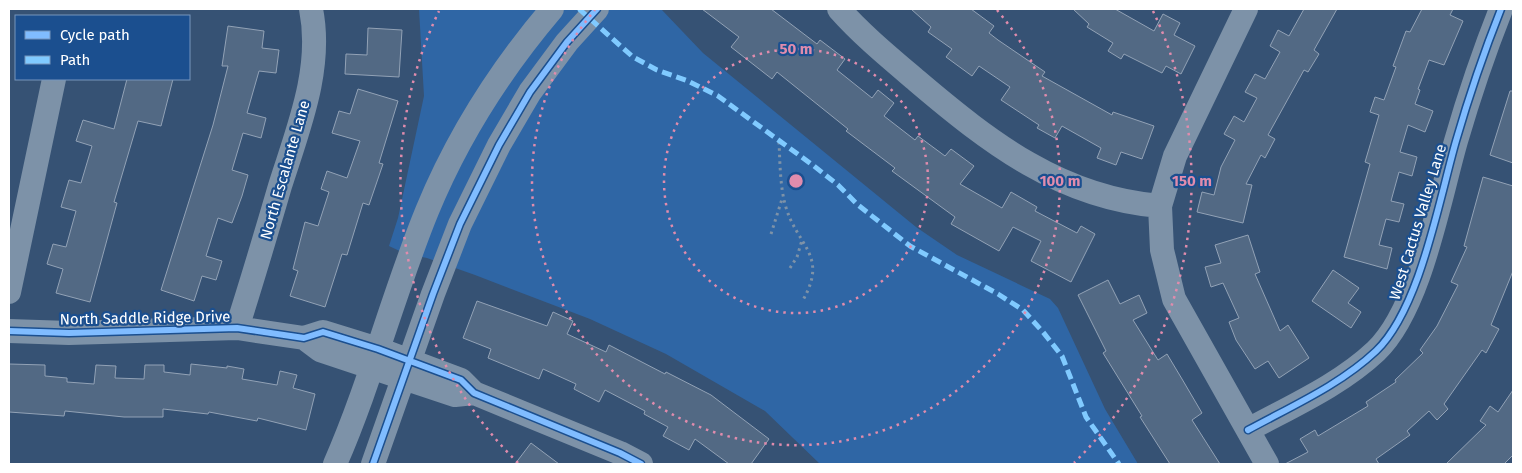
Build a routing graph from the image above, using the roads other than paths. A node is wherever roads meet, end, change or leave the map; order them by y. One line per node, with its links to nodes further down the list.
1 (310, 9): 10 (street, North Escalante Lane)
2 (552, 9): 12 (street)
3 (597, 9): 13 (street)
4 (839, 9): 8 (street)
5 (1502, 9): 14 (street, West Cactus Valley Lane)
6 (1239, 11): 8 (street)
7 (54, 80): 9 (street)
8 (1160, 206): 14 (street)
9 (9, 292)
10 (237, 328): 11 (street, North Saddle Ridge Drive); 12 (street, North Saddle Ridge Drive)
11 (9, 331)
12 (375, 358): 13 (street, North Saddle Ridge Drive); 16 (street)
13 (408, 369): 15 (street, North Saddle Ridge Drive); 17 (street)
14 (1248, 430): 19 (street)
15 (617, 459): 18 (street, North Saddle Ridge Drive)
16 (335, 464)
17 (373, 464)
18 (641, 464)
19 (1267, 464)

